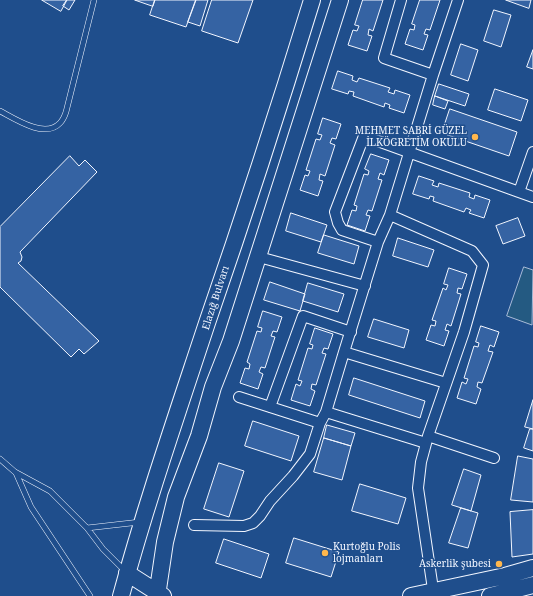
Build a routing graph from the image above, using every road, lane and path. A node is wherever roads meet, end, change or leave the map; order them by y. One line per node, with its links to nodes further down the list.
1 (94, 0): 7 (lane)
2 (312, 0): 27 (main road, Elazığ Bulvarı)
3 (340, 0): 14 (main road)
4 (401, 0): 6 (street)
5 (458, 0): 6 (street)
6 (434, 75): 9 (street)
7 (0, 111)
8 (533, 152): 10 (street)
9 (409, 153): 10 (street); 12 (street); 13 (street)
10 (519, 192): 11 (street)
11 (533, 197)
12 (390, 215): 13 (street); 18 (street)
13 (378, 242): 15 (street)
14 (259, 257): 15 (street); 34 (main road)
15 (365, 286): 16 (street)
16 (351, 332): 17 (street); 20 (street)
17 (344, 352): 18 (street); 21 (street)
18 (446, 383): 23 (street)
19 (239, 398): 20 (street)
20 (270, 407): 22 (street)
21 (326, 412): 22 (street); 23 (street)
22 (320, 423): 28 (street)
23 (427, 439): 24 (street); 33 (street)
24 (494, 458)
25 (0, 459): 26 (lane)
26 (15, 472): 29 (lane); 35 (lane)
27 (142, 522): 29 (lane); 31 (main road, Elazığ Bulvarı)
28 (194, 525)
29 (88, 528): 31 (lane)
30 (533, 568): 33 (main road)
31 (127, 573): 34 (main road); 36 (main road, Elazığ Bulvarı)
32 (533, 585): 38 (main road)
33 (433, 594): 37 (main road)
34 (159, 595)
35 (90, 596)
36 (121, 596)
37 (411, 596)
38 (490, 596)

